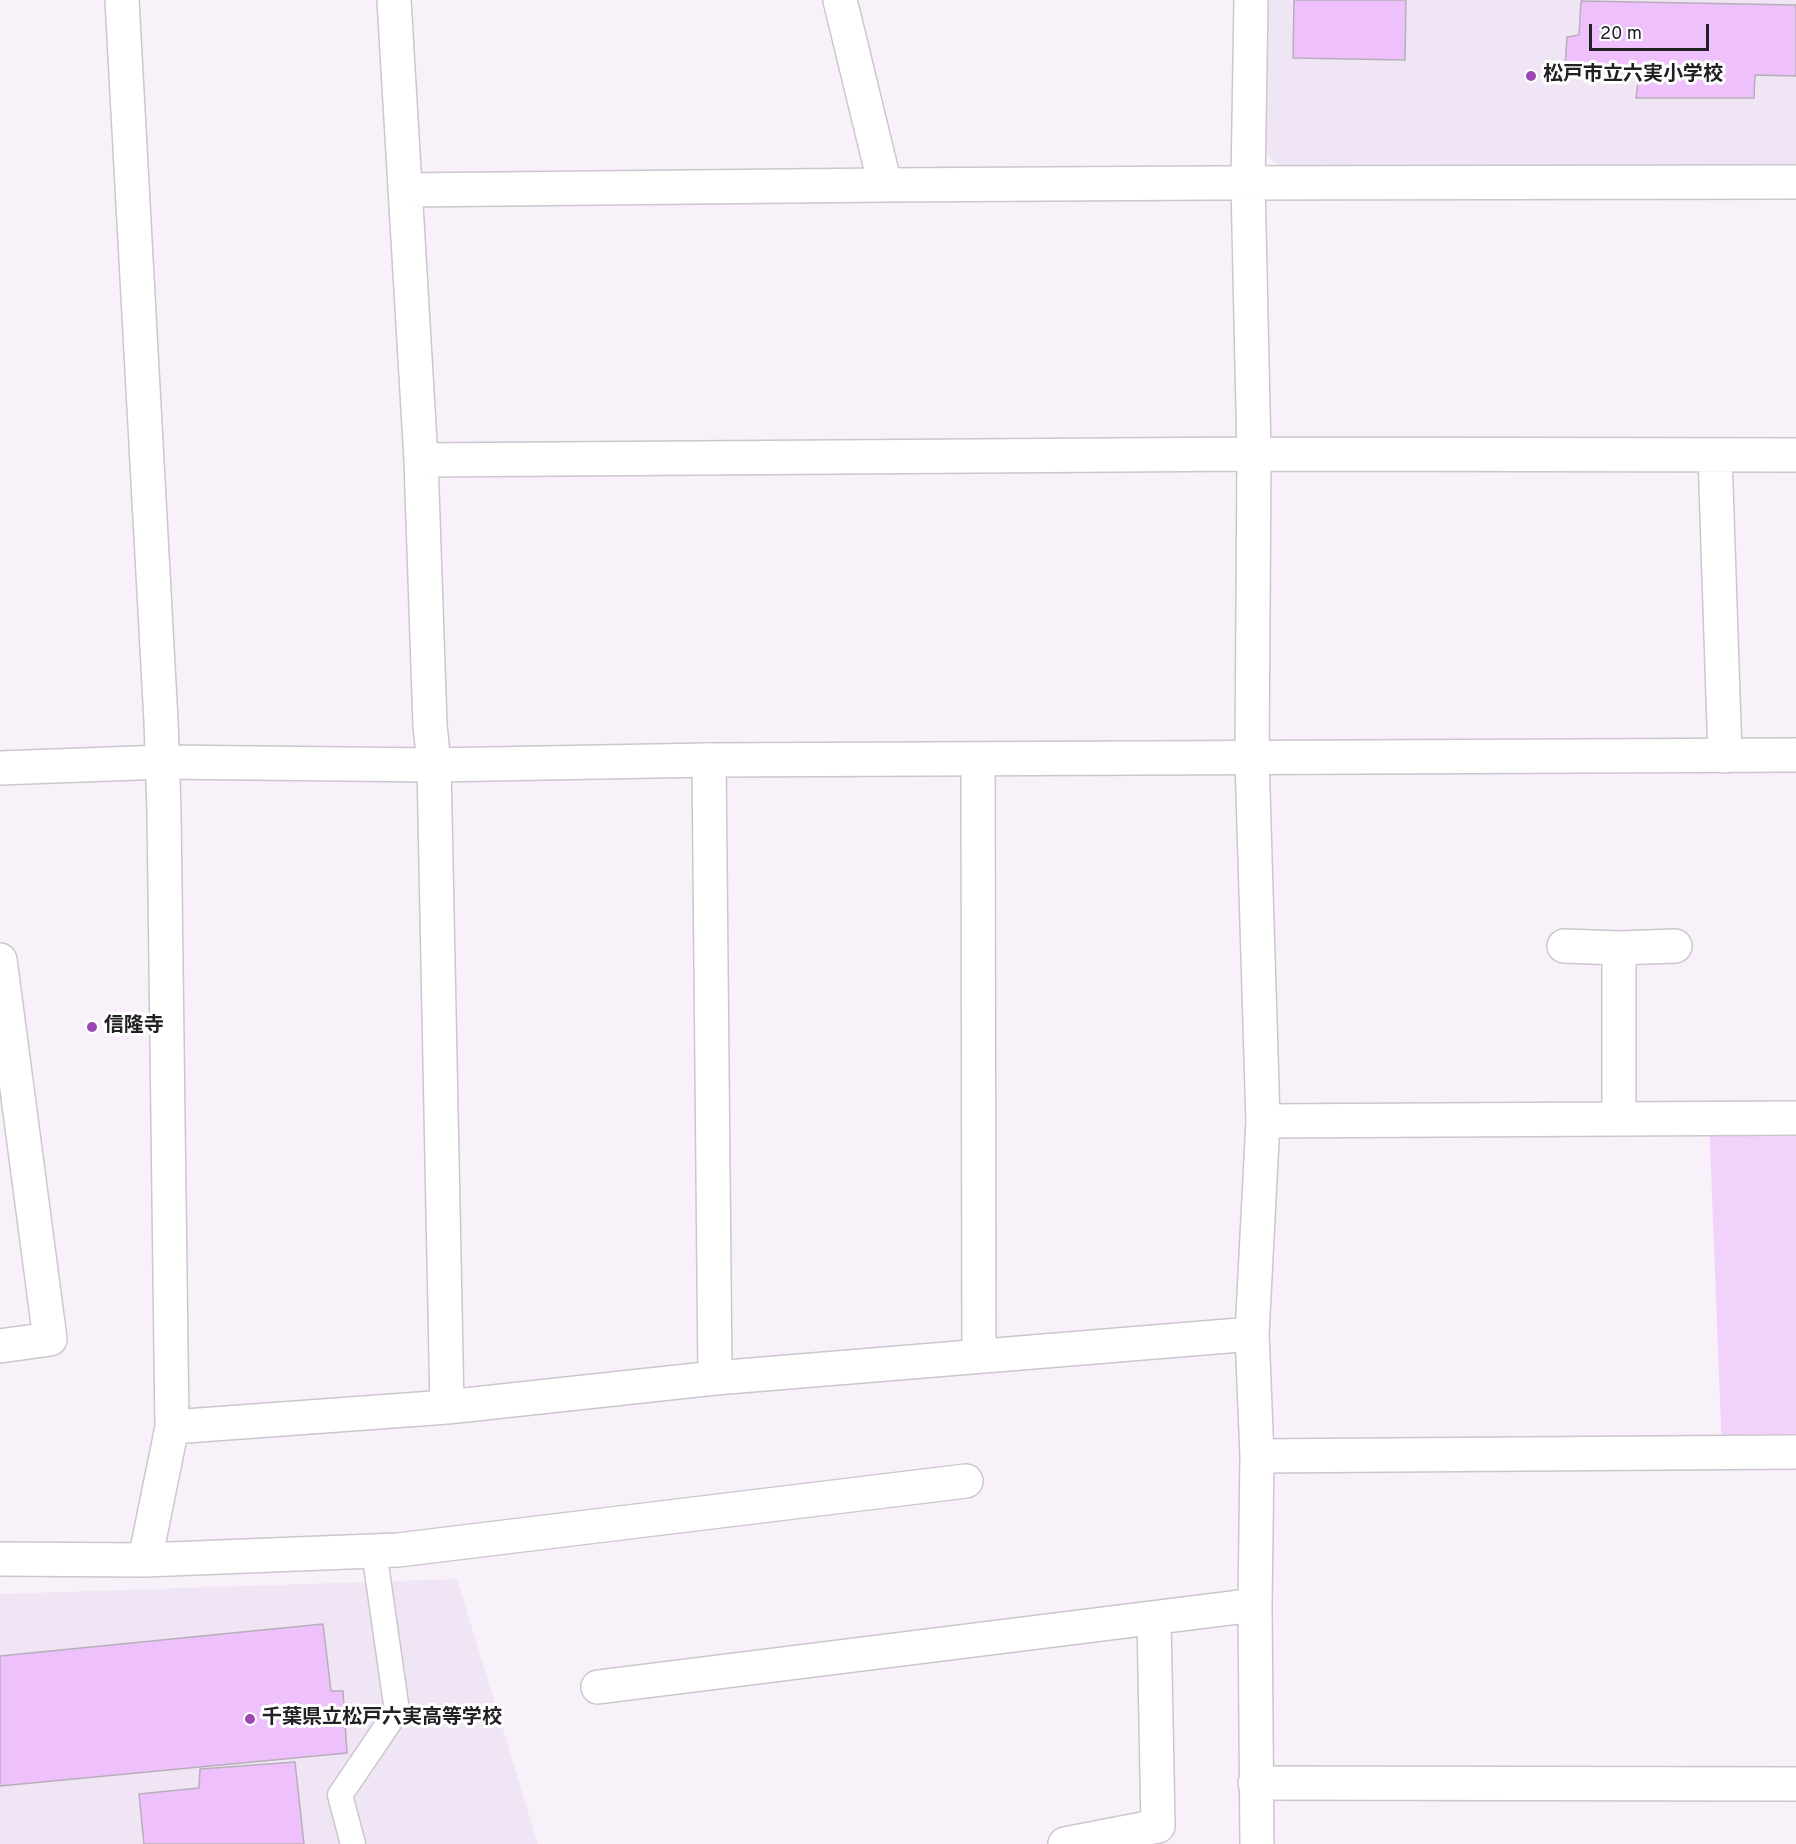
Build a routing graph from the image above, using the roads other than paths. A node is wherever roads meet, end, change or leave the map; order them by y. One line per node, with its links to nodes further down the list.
1 (122, 0): 18 (street)
2 (394, 0): 8 (street)
3 (840, 0): 7 (street)
4 (1251, 0): 6 (street)
5 (1796, 182): 6 (street)
6 (1248, 183): 7 (street); 9 (street)
7 (885, 185): 8 (street)
8 (405, 190): 12 (street)
9 (1254, 454): 10 (street); 12 (street); 15 (street)
10 (1715, 455): 11 (street); 14 (street)
11 (1796, 455)
12 (421, 460): 19 (street)
13 (1796, 755): 14 (street)
14 (1725, 756): 15 (street)
15 (1252, 759): 17 (street); 27 (street)
16 (709, 760): 17 (street); 19 (street); 31 (street)
17 (978, 760): 30 (street)
18 (163, 762): 19 (street); 20 (street); 33 (street)
19 (434, 765): 32 (street)
20 (0, 768)
21 (1563, 946): 23 (street)
22 (1675, 946): 23 (street)
23 (1619, 948): 25 (street)
24 (0, 960): 29 (street)
25 (1619, 1118): 26 (street); 27 (street)
26 (1796, 1118)
27 (1263, 1121): 28 (street)
28 (1252, 1334): 30 (street); 35 (street)
29 (0, 1346)
30 (979, 1356): 31 (street)
31 (715, 1378): 32 (street)
32 (447, 1407): 33 (street)
33 (172, 1427): 39 (street)
34 (1796, 1452): 35 (street)
35 (1257, 1456): 40 (street)
36 (966, 1481): 37 (street)
37 (374, 1551): 39 (street); 45 (lane)
38 (0, 1559): 39 (street)
39 (145, 1560)
40 (1255, 1605): 41 (street); 43 (street)
41 (1154, 1618): 42 (street); 46 (street)
42 (598, 1687)
43 (1256, 1783): 44 (street); 47 (street)
44 (1796, 1784)
45 (353, 1844)
46 (1065, 1844)
47 (1257, 1844)

